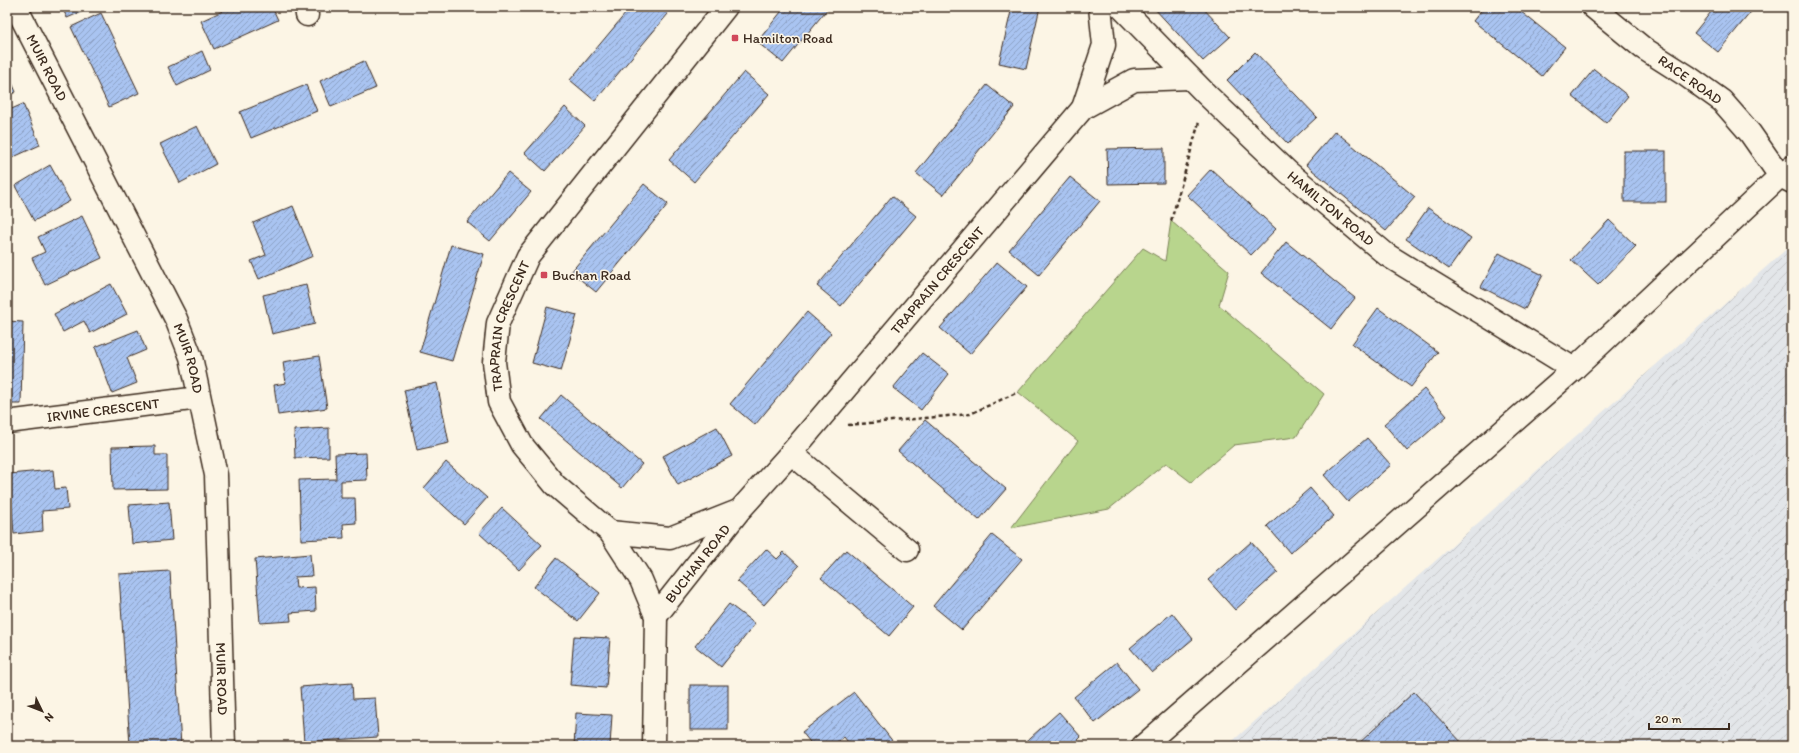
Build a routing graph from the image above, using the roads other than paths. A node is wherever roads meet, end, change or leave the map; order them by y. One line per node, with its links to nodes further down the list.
1 (16, 7): 10 (street, MUIR ROAD)
2 (726, 7): 14 (street, TRAPRAIN CRESCENT)
3 (1100, 7): 7 (street, TRAPRAIN CRESCENT)
4 (1121, 7): 6 (street, HAMILTON ROAD)
5 (1593, 7): 8 (street, RACE ROAD)
6 (1190, 78): 7 (street, TRAPRAIN CRESCENT); 9 (street, HAMILTON ROAD)
7 (1083, 108): 12 (street, TRAPRAIN CRESCENT)
8 (1788, 175): 9 (street)
9 (1574, 369): 19 (street)
10 (199, 398): 11 (street, IRVINE CRESCENT); 17 (street, MUIR ROAD)
11 (7, 422)
12 (791, 453): 13 (street, TRAPRAIN CRESCENT); 15 (street)
13 (739, 511): 14 (street, TRAPRAIN CRESCENT); 16 (street, BUCHAN ROAD)
14 (610, 532): 16 (street, BUCHAN ROAD)
15 (907, 550)
16 (656, 616): 18 (street, BUCHAN ROAD)
17 (224, 746)
18 (654, 746)
19 (1143, 746)

